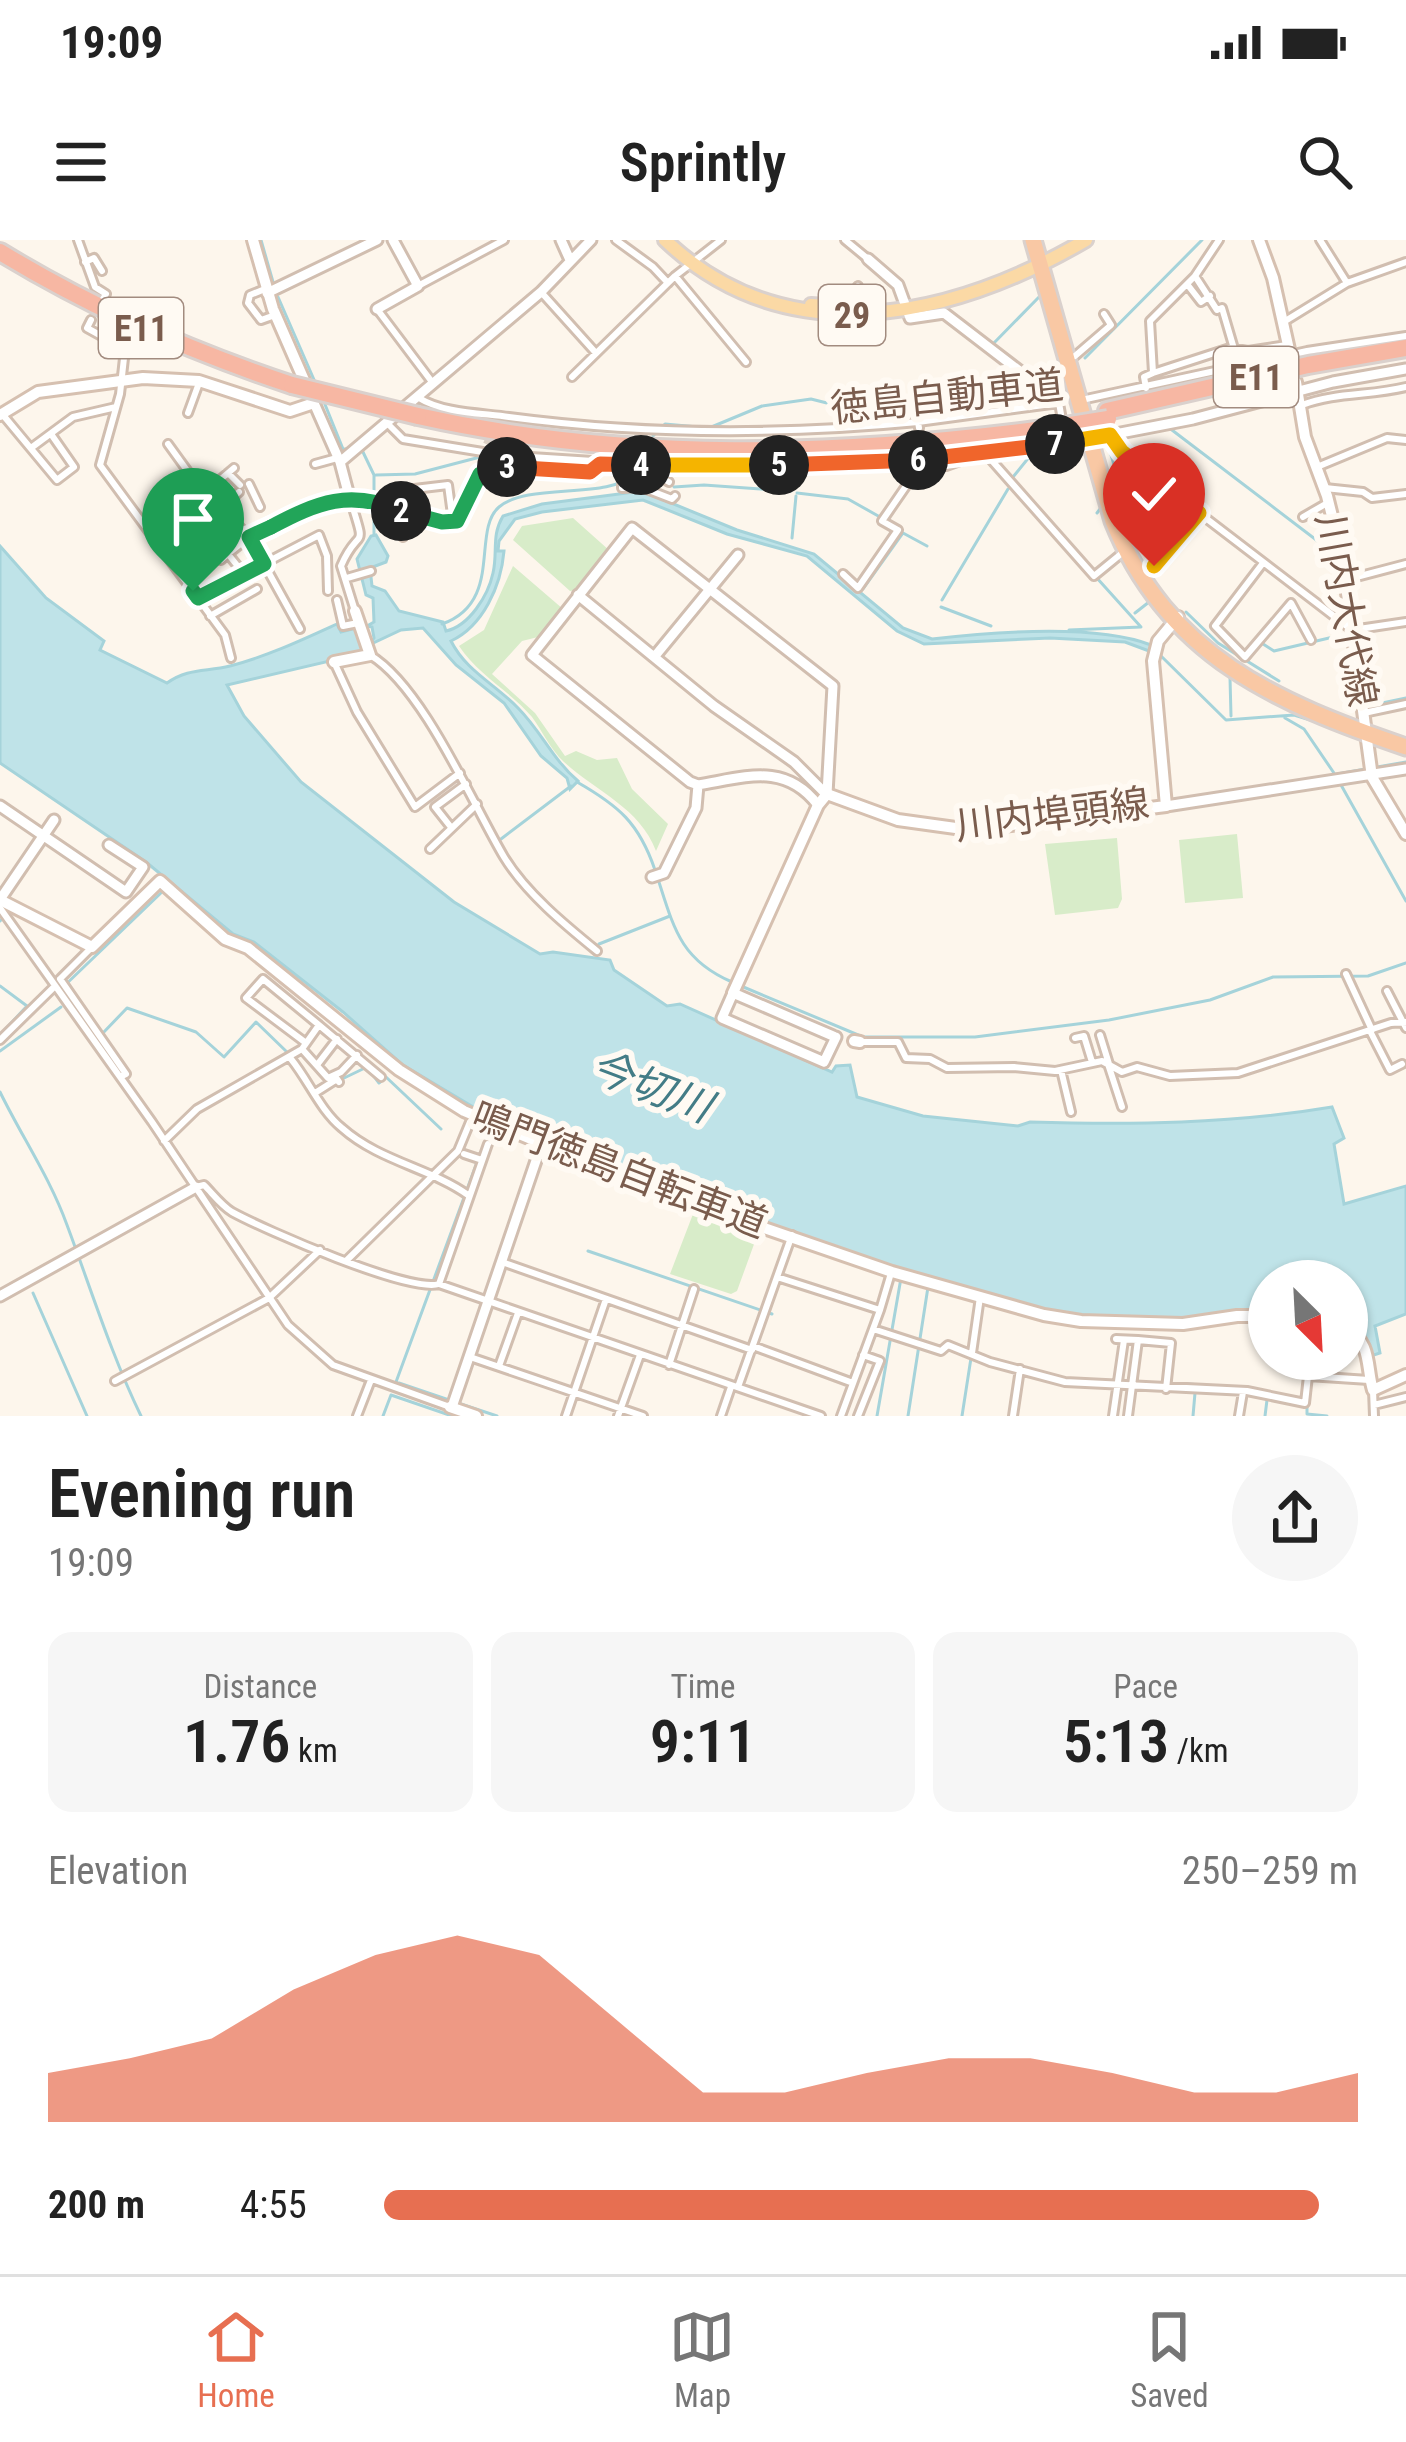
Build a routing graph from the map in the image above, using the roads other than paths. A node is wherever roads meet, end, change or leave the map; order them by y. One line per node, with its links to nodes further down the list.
1 (78, 240): 23 (street)
2 (253, 240): 34 (main road)
3 (377, 240): 34 (street)
4 (392, 240): 32 (street)
5 (504, 240): 32 (street)
6 (561, 240): 21 (street)
7 (590, 240): 21 (street)
8 (616, 240): 29 (street)
9 (665, 240): 22 (main road, 29)
10 (675, 240): 22 (main road, 29)
11 (721, 240): 22 (street)
12 (845, 240): 20 (street)
13 (1033, 240): 25 (highway)
14 (1043, 240): 25 (highway)
15 (1086, 240): 25 (main road, 29)
16 (1220, 240): 28 (street)
17 (1258, 240): 46 (main road)
18 (1320, 240): 30 (street)
19 (0, 252): 69 (highway, 徳島自動車道 / E11, bridge)
20 (868, 259): 39 (street)
21 (570, 260): 36 (street)
22 (694, 260): 27 (street); 39 (main road, 29); 41 (main road, 29)
23 (85, 262): 26 (street); 38 (street)
24 (1406, 262): 30 (street)
25 (1043, 263): 39 (main road, 29); 52 (highway)
26 (102, 271)
27 (676, 276): 29 (street); 53 (street)
28 (1195, 276): 31 (street); 37 (street)
29 (668, 283): 49 (street)
30 (1347, 283): 40 (street)
31 (1187, 284): 37 (street); 56 (street)
32 (418, 286): 42 (street)
33 (858, 286): 41 (street)
34 (266, 291): 43 (main road); 43 (street)
35 (1303, 291): 40 (street)
36 (541, 292): 49 (street); 60 (street)
37 (1210, 296): 48 (street)
38 (103, 299)
39 (905, 305): 41 (main road, 29); 64 (street)
40 (1310, 305): 46 (street)
41 (854, 308)
42 (377, 309): 60 (street)
43 (275, 314): 66 (main road)
44 (1104, 314): 52 (street)
45 (91, 320): 58 (street)
46 (1282, 323): 51 (main road)
47 (1406, 335): 51 (street)
48 (1234, 349): 51 (street); 55 (street); 56 (street)
49 (595, 352): 57 (street)
50 (1406, 352): 74 (highway, 徳島自動車道 / E11)
51 (1290, 354): 55 (street)
52 (1072, 361): 64 (street); 65 (highway); 74 (highway)
53 (746, 362)
54 (1406, 369): 61 (street)
55 (1240, 370): 63 (street)
56 (1153, 373): 63 (street)
57 (572, 377)
58 (122, 381): 59 (main road); 68 (street); 71 (main road)
59 (200, 381): 66 (main road); 70 (street)
60 (434, 385): 69 (street)
61 (1298, 386): 67 (main road, 川内大代線); 74 (street)
62 (1406, 387): 67 (street)
63 (1146, 388): 65 (street)
64 (1046, 392): 72 (street)
65 (1086, 399): 74 (highway)
66 (314, 404): 82 (street)
67 (1302, 405): 86 (main road, 川内大代線)
68 (116, 406): 75 (street); 124 (street)
69 (418, 407): 72 (street); 72 (highway, 徳島自動車道 / E11); 73 (street)
70 (188, 413)
71 (1, 415): 79 (street)
72 (1054, 417): 74 (highway, 徳島自動車道 / E11, bridge); 77 (street)
73 (388, 424): 82 (street); 83 (street)
74 (1102, 428): 77 (street); 99 (street); 106 (highway)
75 (50, 434): 79 (street); 79 (street)
76 (1406, 440): 86 (street)
77 (1066, 442): 80 (street)
78 (168, 444): 87 (street)
79 (31, 448)
80 (982, 454): 81 (street); 106 (street)
81 (922, 457): 85 (street); 117 (street)
82 (338, 460): 84 (street); 93 (street)
83 (601, 460): 85 (street); 102 (street)
84 (315, 464)
85 (653, 465): 88 (street); 94 (street)
86 (1317, 467): 90 (main road, 川内大代線)
87 (195, 480): 91 (street); 108 (street)
88 (669, 482)
89 (243, 487): 91 (street); 96 (street); 98 (street)
90 (1324, 488): 92 (street); 95 (main road, 川内大代線)
91 (208, 490): 96 (street)
92 (1406, 494)
93 (349, 496): 97 (street); 103 (street); 119 (street)
94 (674, 496)
95 (1329, 502): 101 (street); 105 (main road, 川内大代線)
96 (223, 506): 103 (street)
97 (389, 506): 100 (street); 102 (street)
98 (260, 507)
99 (1199, 513): 111 (street); 115 (street)
100 (410, 515): 102 (street); 104 (street)
101 (1303, 518)
102 (452, 522)
103 (249, 537): 108 (street); 112 (street)
104 (404, 537)
105 (1340, 546): 107 (street); 120 (main road, 川内大代線)
106 (1128, 547): 115 (highway); 128 (highway)
107 (1325, 547)
108 (228, 554): 110 (street); 118 (street)
109 (738, 556): 122 (street)
110 (220, 560)
111 (1263, 562): 131 (street); 132 (street)
112 (264, 564): 116 (street); 118 (street); 130 (street)
113 (1406, 564): 120 (street)
114 (371, 571): 119 (street)
115 (1146, 571): 128 (highway)
116 (328, 574): 119 (street); 121 (street)
117 (843, 574)
118 (242, 575): 124 (street); 126 (street)
119 (346, 576): 127 (street)
120 (1345, 580): 131 (main road, 川内大代線)
121 (328, 591)
122 (710, 591): 123 (street); 134 (street); 146 (street)
123 (578, 595): 134 (street); 145 (street)
124 (198, 598): 126 (street)
125 (337, 600): 127 (street)
126 (210, 616): 135 (street)
127 (357, 616): 133 (main road)
128 (1176, 618): 138 (highway); 150 (main road, 川内埠頭線)
129 (1406, 622): 131 (street)
130 (300, 629)
131 (1352, 630): 138 (main road, 川内大代線)
132 (1311, 640)
133 (370, 655): 136 (main road); 143 (street)
134 (655, 656): 146 (street)
135 (231, 658)
136 (334, 662): 143 (street)
137 (1406, 704): 138 (street)
138 (1366, 723): 139 (highway); 140 (highway); 142 (main road, 川内大代線)
139 (1406, 737)
140 (1406, 747)
141 (1406, 770): 142 (street)
142 (1372, 771): 150 (street); 153 (main road, 川内大代線)
143 (460, 773): 144 (street)
144 (466, 784): 147 (street); 152 (street)
145 (698, 785): 149 (street); 157 (street)
146 (826, 794): 149 (main road); 150 (main road, 川内埠頭線)
147 (477, 804): 152 (street); 160 (street)
148 (0, 806): 154 (street)
149 (818, 806): 164 (main road)
150 (1166, 806)
151 (54, 820): 154 (street)
152 (450, 826): 156 (street)
153 (1406, 834)
154 (44, 835): 155 (street); 158 (street)
155 (109, 845)
156 (430, 849)
157 (652, 877)
158 (0, 902): 159 (main road); 162 (street)
159 (92, 947): 162 (street); 191 (main road, 鳴門徳島自転車道)
160 (597, 951)
161 (1347, 976): 168 (street)
162 (56, 983): 173 (street); 183 (street); 183 (street)
163 (1387, 991): 166 (street)
164 (733, 992): 165 (street); 174 (street)
165 (787, 1017): 170 (street); 174 (street)
166 (1405, 1024): 168 (street)
167 (319, 1025): 172 (street); 175 (street); 175 (street)
168 (1371, 1030): 179 (street); 180 (street)
169 (1100, 1035): 179 (street)
170 (835, 1037): 174 (street); 182 (street)
171 (1075, 1038): 178 (street)
172 (337, 1039): 176 (street); 181 (street)
173 (0, 1040)
174 (777, 1042)
175 (304, 1046): 177 (street); 181 (street)
176 (357, 1055): 181 (street); 184 (street)
177 (290, 1058): 187 (street); 192 (street)
178 (1092, 1062): 179 (street); 182 (street)
179 (1108, 1064): 189 (street)
180 (1402, 1064)
181 (316, 1066)
182 (1060, 1070): 188 (street)
183 (123, 1076): 192 (street)
184 (381, 1077)
185 (339, 1082): 187 (street)
186 (1078, 1092): 188 (street)
187 (315, 1093): 197 (street)
188 (1067, 1095): 190 (street)
189 (1122, 1107)
190 (1071, 1112)
191 (478, 1118): 194 (main road, 鳴門徳島自転車道); 197 (street)
192 (164, 1141): 198 (street)
193 (488, 1144): 196 (street)
194 (541, 1146): 200 (main road, 鳴門徳島自転車道); 203 (street)
195 (464, 1154): 196 (street)
196 (482, 1160): 199 (street)
197 (430, 1178): 199 (street); 202 (street)
198 (196, 1187): 201 (street); 209 (street); 210 (street)
199 (468, 1195): 206 (street)
200 (792, 1235): 204 (main road, 鳴門徳島自転車道); 205 (street)
201 (320, 1250): 202 (street); 210 (street)
202 (347, 1260): 206 (street)
203 (502, 1262): 211 (street); 212 (street)
204 (892, 1272): 208 (main road, 鳴門徳島自転車道); 213 (street)
205 (777, 1276): 213 (street); 220 (street)
206 (439, 1284): 212 (street)
207 (694, 1288): 216 (street)
208 (980, 1294): 215 (main road, 鳴門徳島自転車道); 221 (street)
209 (0, 1296)
210 (269, 1298): 230 (street); 231 (street)
211 (606, 1299): 216 (street); 218 (street)
212 (489, 1303): 214 (street); 224 (street)
213 (880, 1310): 217 (street)
214 (518, 1313): 218 (street); 227 (street)
215 (1248, 1316)
216 (682, 1326): 220 (street); 226 (street)
217 (873, 1329): 221 (street); 223 (street)
218 (593, 1339): 222 (street); 239 (street)
219 (1138, 1340): 233 (street); 234 (street); 236 (street)
220 (752, 1348): 232 (street); 237 (street)
221 (972, 1353): 228 (street)
222 (640, 1355): 226 (street); 243 (street)
223 (863, 1355): 232 (street); 251 (street)
224 (470, 1357): 227 (street); 242 (street)
225 (1368, 1363): 235 (main road)
226 (668, 1365): 237 (street)
227 (499, 1366): 239 (street)
228 (1020, 1370): 233 (street); 252 (street)
229 (1406, 1375): 235 (main road)
230 (372, 1379): 242 (street); 244 (street)
231 (115, 1382)
232 (853, 1383): 250 (street)
233 (1118, 1384): 234 (street); 253 (street)
234 (1132, 1384): 236 (street); 254 (street)
235 (1371, 1385): 238 (street); 241 (street)
236 (1166, 1386): 238 (street)
237 (735, 1387): 248 (street); 249 (street)
238 (1243, 1392): 255 (street)
239 (574, 1393): 243 (street); 246 (street)
240 (1406, 1397): 241 (street)
241 (1373, 1405): 256 (street)
242 (449, 1410): 245 (main road)
243 (619, 1413): 247 (street)
244 (357, 1416)
245 (476, 1416)
246 (566, 1416)
247 (643, 1416)
248 (721, 1416)
249 (820, 1416)
250 (841, 1416)
251 (858, 1416)
252 (1013, 1416)
253 (1113, 1416)
254 (1128, 1416)
255 (1239, 1416)
256 (1374, 1416)

